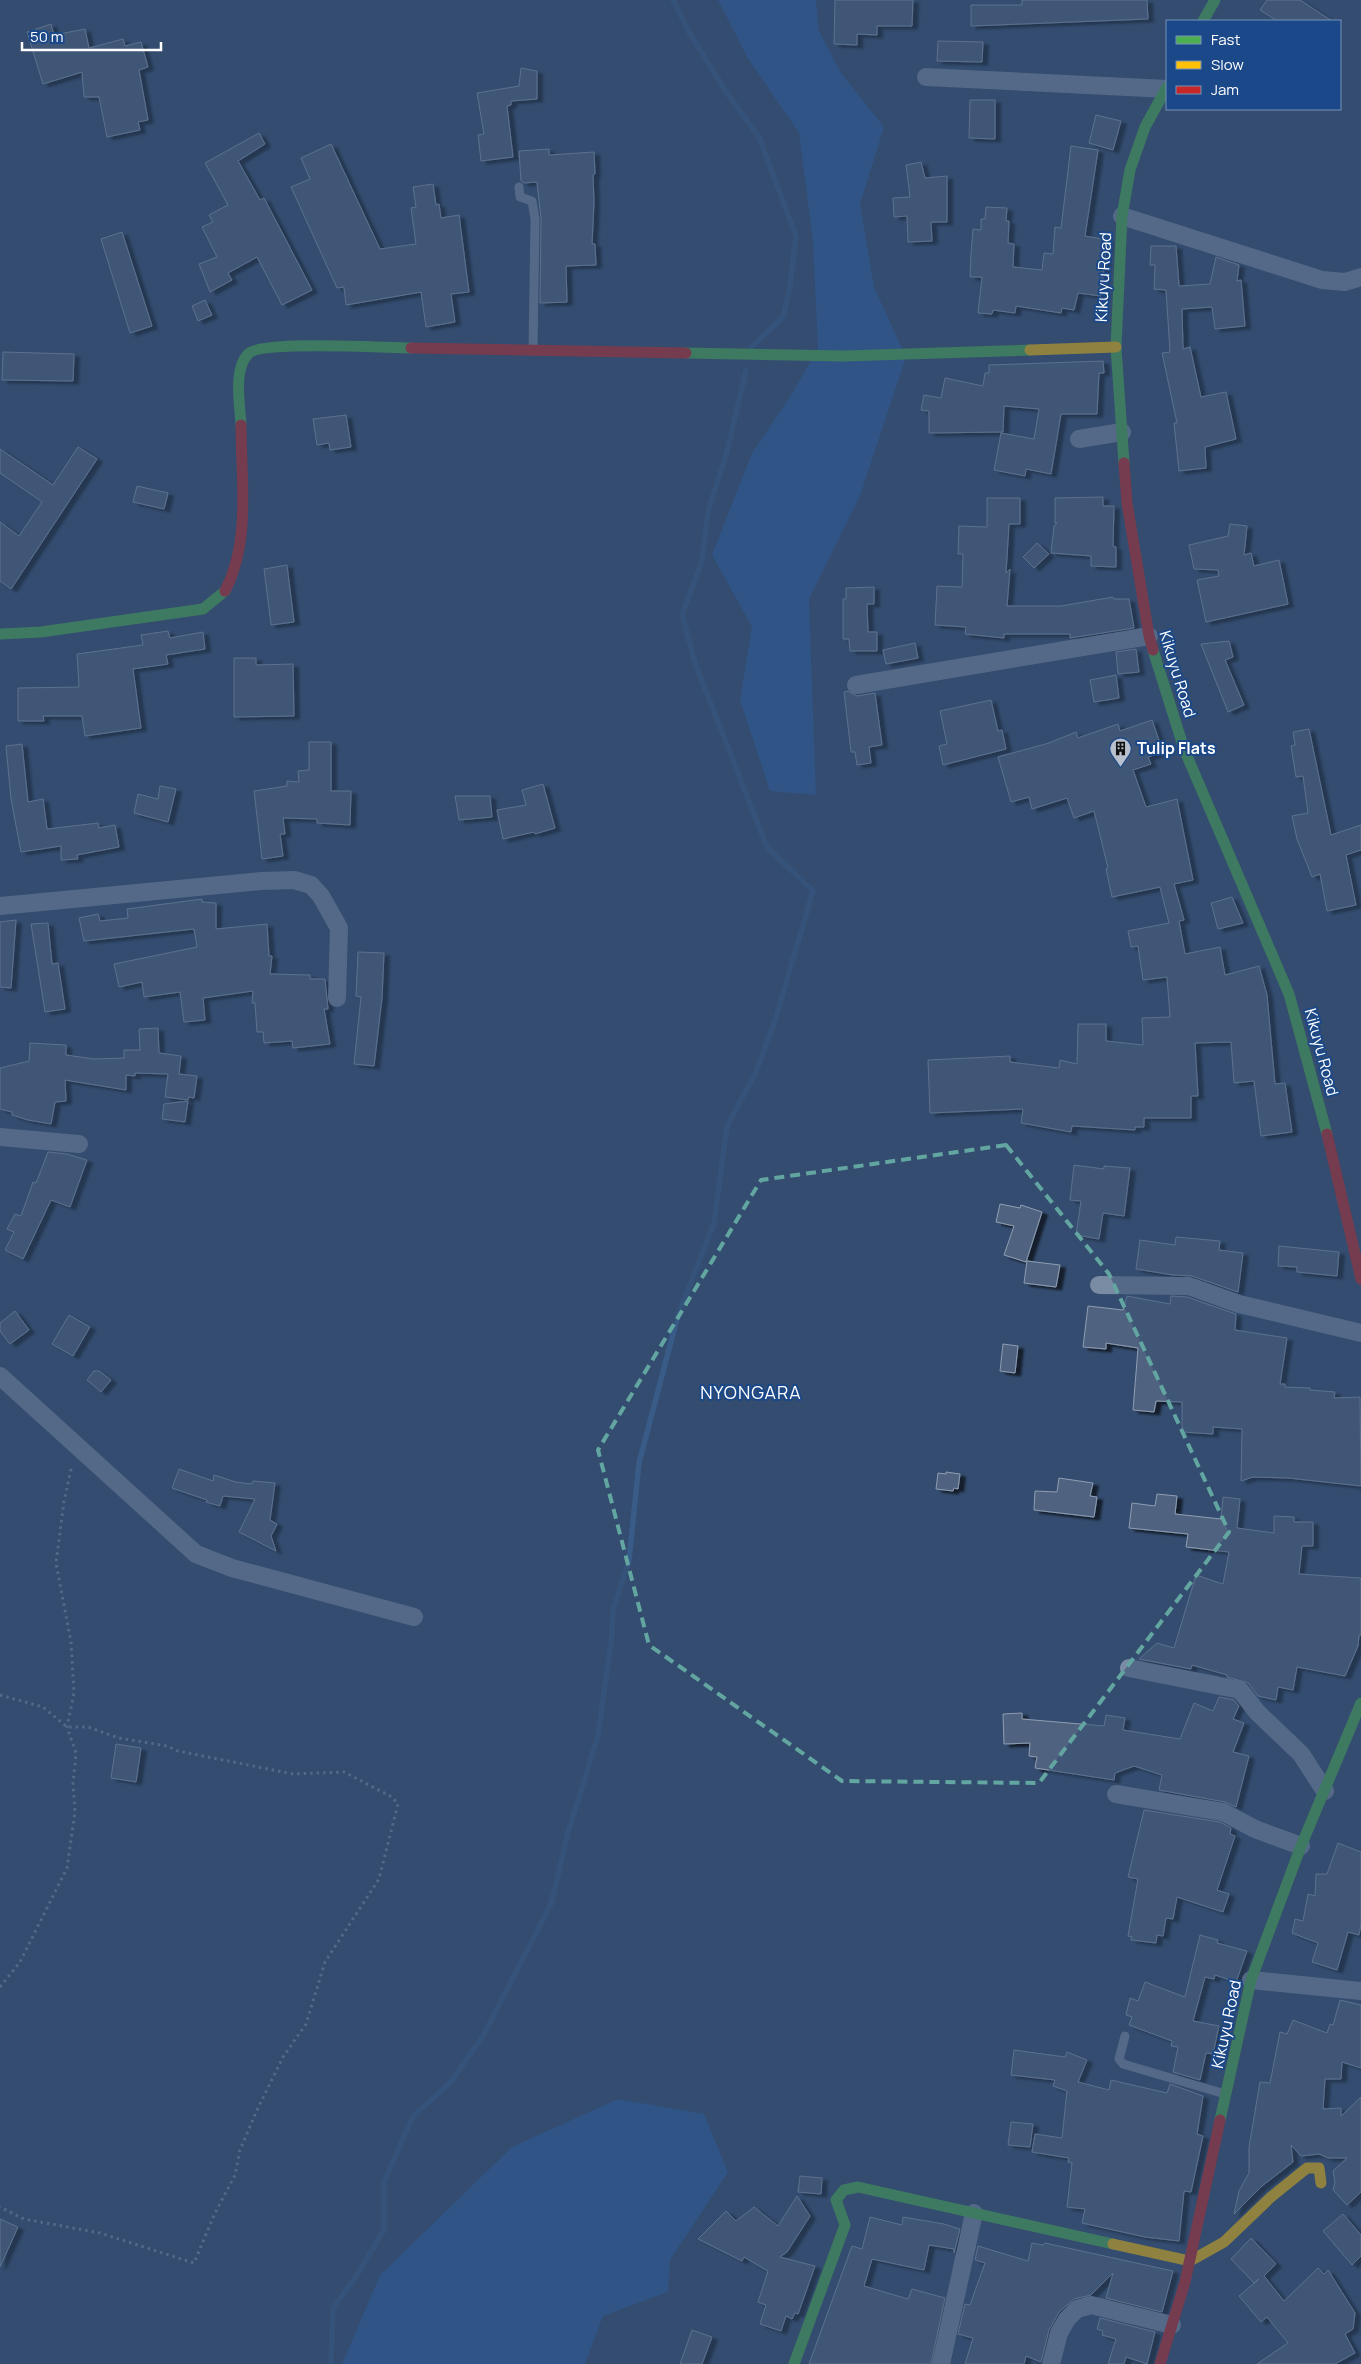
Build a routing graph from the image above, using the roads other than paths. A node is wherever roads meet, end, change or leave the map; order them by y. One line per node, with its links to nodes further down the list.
1 (1215, 0): 2 (street)
2 (1204, 20)
3 (926, 77): 4 (street)
4 (1166, 88)
5 (1166, 90): 7 (street, Kikuyu Road)
6 (520, 187): 10 (lane)
7 (1122, 216): 8 (street); 9 (street, Kikuyu Road)
8 (1361, 277)
9 (1116, 347): 10 (street); 11 (street, Kikuyu Road)
10 (533, 352): 13 (street)
11 (1122, 432): 12 (street); 14 (street, Kikuyu Road)
12 (1079, 439)
13 (0, 634)
14 (1149, 636): 15 (street); 20 (street, Kikuyu Road)
15 (856, 684)
16 (0, 906): 17 (street)
17 (337, 998)
18 (0, 1137): 19 (street)
19 (79, 1144)
20 (1361, 1280)
21 (1099, 1285): 22 (street)
22 (1361, 1333)
23 (0, 1376): 24 (street)
24 (414, 1617)
25 (1129, 1668): 27 (street)
26 (1361, 1703): 27 (street, Kikuyu Road)
27 (1325, 1790): 29 (street, Kikuyu Road)
28 (1116, 1794): 29 (street)
29 (1301, 1846): 30 (street, Kikuyu Road)
30 (1251, 1980): 31 (street); 33 (street, Kikuyu Road)
31 (1361, 1991)
32 (1125, 2036): 33 (lane)
33 (1228, 2094): 36 (street, Kikuyu Road)
34 (1321, 2183): 36 (street)
35 (974, 2213): 36 (street); 38 (street); 39 (street)
36 (1190, 2261): 37 (street, Kikuyu Road)
37 (1172, 2325): 40 (street); 41 (street, Kikuyu Road)
38 (794, 2364)
39 (940, 2364)
40 (1051, 2364)
41 (1160, 2364)

